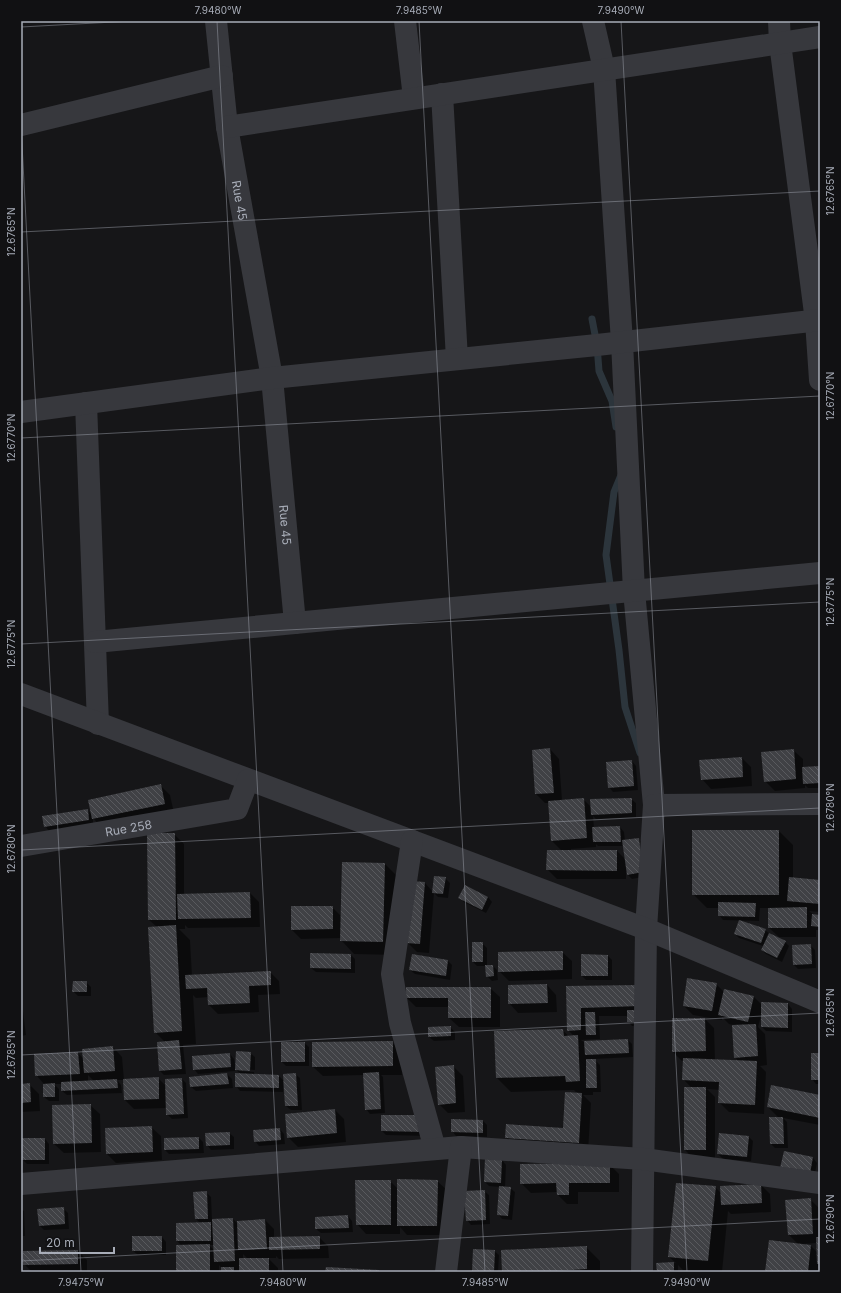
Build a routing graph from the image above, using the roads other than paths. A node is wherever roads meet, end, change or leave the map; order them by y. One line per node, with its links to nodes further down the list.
1 (216, 21): 8 (street, Rue 45)
2 (405, 21): 10 (street)
3 (593, 21): 7 (street)
4 (779, 21): 6 (street)
5 (820, 37): 6 (street)
6 (780, 43): 7 (street); 13 (street)
7 (604, 70): 9 (street); 14 (street)
8 (222, 76): 11 (street); 12 (street, Rue 45)
9 (442, 94): 10 (street); 15 (street)
10 (414, 98): 12 (street)
11 (21, 125)
12 (227, 127): 16 (street, Rue 45)
13 (818, 320): 14 (street); 17 (street)
14 (622, 342): 15 (street); 21 (street)
15 (457, 359): 16 (street)
16 (272, 378): 18 (street); 22 (street, Rue 45)
17 (820, 380)
18 (86, 404): 19 (street); 23 (street)
19 (21, 412)
20 (820, 573): 21 (street)
21 (634, 591): 22 (street); 28 (street)
22 (295, 623): 23 (street)
23 (95, 642): 25 (street)
24 (21, 694): 25 (street)
25 (98, 724): 26 (street)
26 (248, 780): 29 (street); 30 (street, Rue 258)
27 (820, 804): 28 (street)
28 (654, 805): 31 (street)
29 (412, 841): 31 (street); 34 (street)
30 (21, 846)
31 (646, 929): 32 (street); 35 (street)
32 (820, 1002)
33 (461, 1147): 34 (street); 35 (street); 38 (street)
34 (435, 1149): 37 (street)
35 (643, 1159): 36 (street); 39 (street)
36 (820, 1183)
37 (21, 1184)
38 (446, 1272)
39 (642, 1272)

